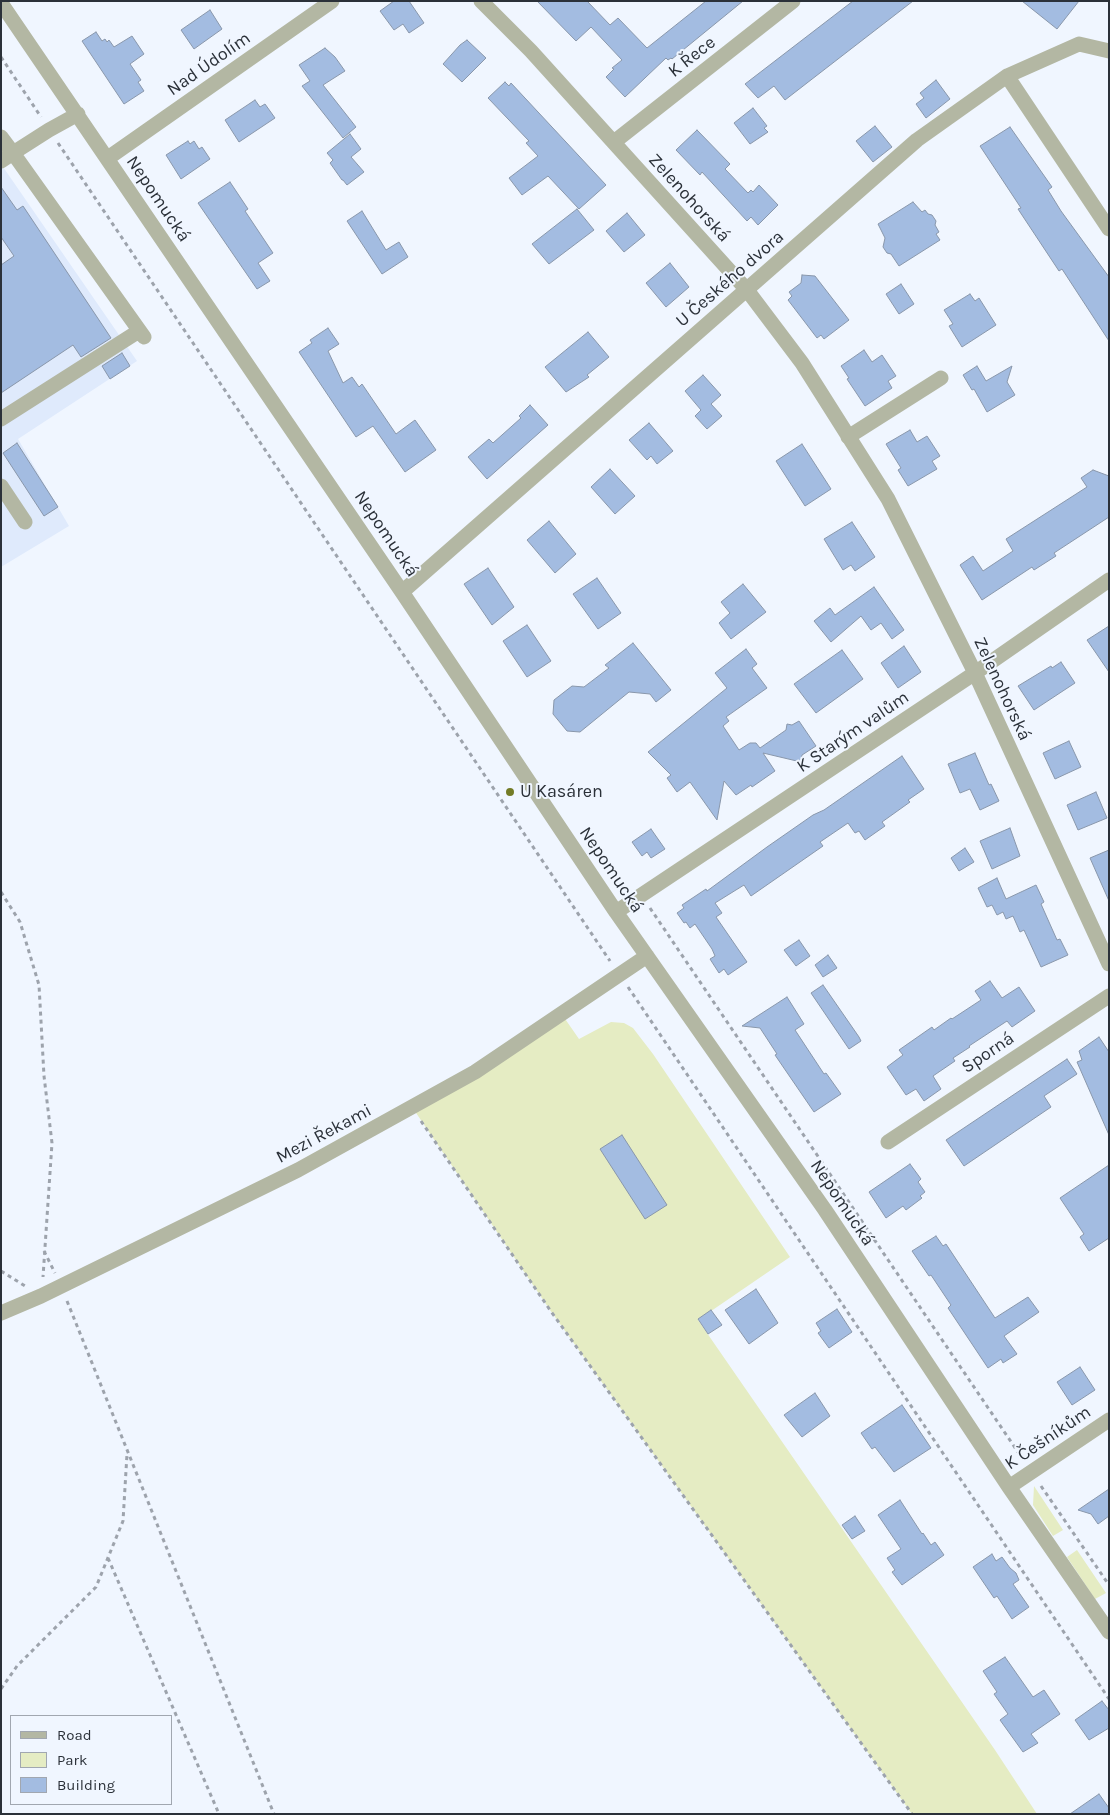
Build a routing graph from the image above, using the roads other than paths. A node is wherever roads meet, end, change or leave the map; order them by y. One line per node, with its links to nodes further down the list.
1 (332, 1): 11 (street, Nad Údolím)
2 (481, 1): 9 (street, Zelenohorská)
3 (793, 1): 9 (street, K Řece)
4 (1, 3): 7 (street, Nepomucká)
5 (1109, 51): 6 (street, U Českého dvora)
6 (1007, 76): 12 (street); 13 (street, U Českého dvora)
7 (78, 114): 10 (street); 11 (street, Nepomucká)
8 (1, 137): 10 (street)
9 (614, 142): 13 (street, Zelenohorská)
10 (7, 157): 15 (street)
11 (108, 158): 20 (street, Nepomucká)
12 (1109, 229)
13 (747, 290): 16 (street, Zelenohorská); 20 (street, U Českého dvora)
14 (941, 378): 16 (street)
15 (1, 420)
16 (848, 437): 21 (street, Zelenohorská)
17 (1, 486): 18 (street)
18 (25, 522)
19 (1109, 580): 21 (street, K Starým valům)
20 (402, 592): 22 (street, Nepomucká)
21 (975, 673): 22 (street, K Starým valům); 24 (street, Zelenohorská)
22 (616, 912): 23 (street, Nepomucká)
23 (647, 956): 27 (street, Mezi Řekami); 29 (street, Nepomucká)
24 (1109, 964)
25 (1109, 996): 26 (street, Sporná)
26 (888, 1142)
27 (1, 1313)
28 (1109, 1420): 29 (street, K Češníkům)
29 (1008, 1487): 30 (street, Nepomucká)
30 (1109, 1632)

